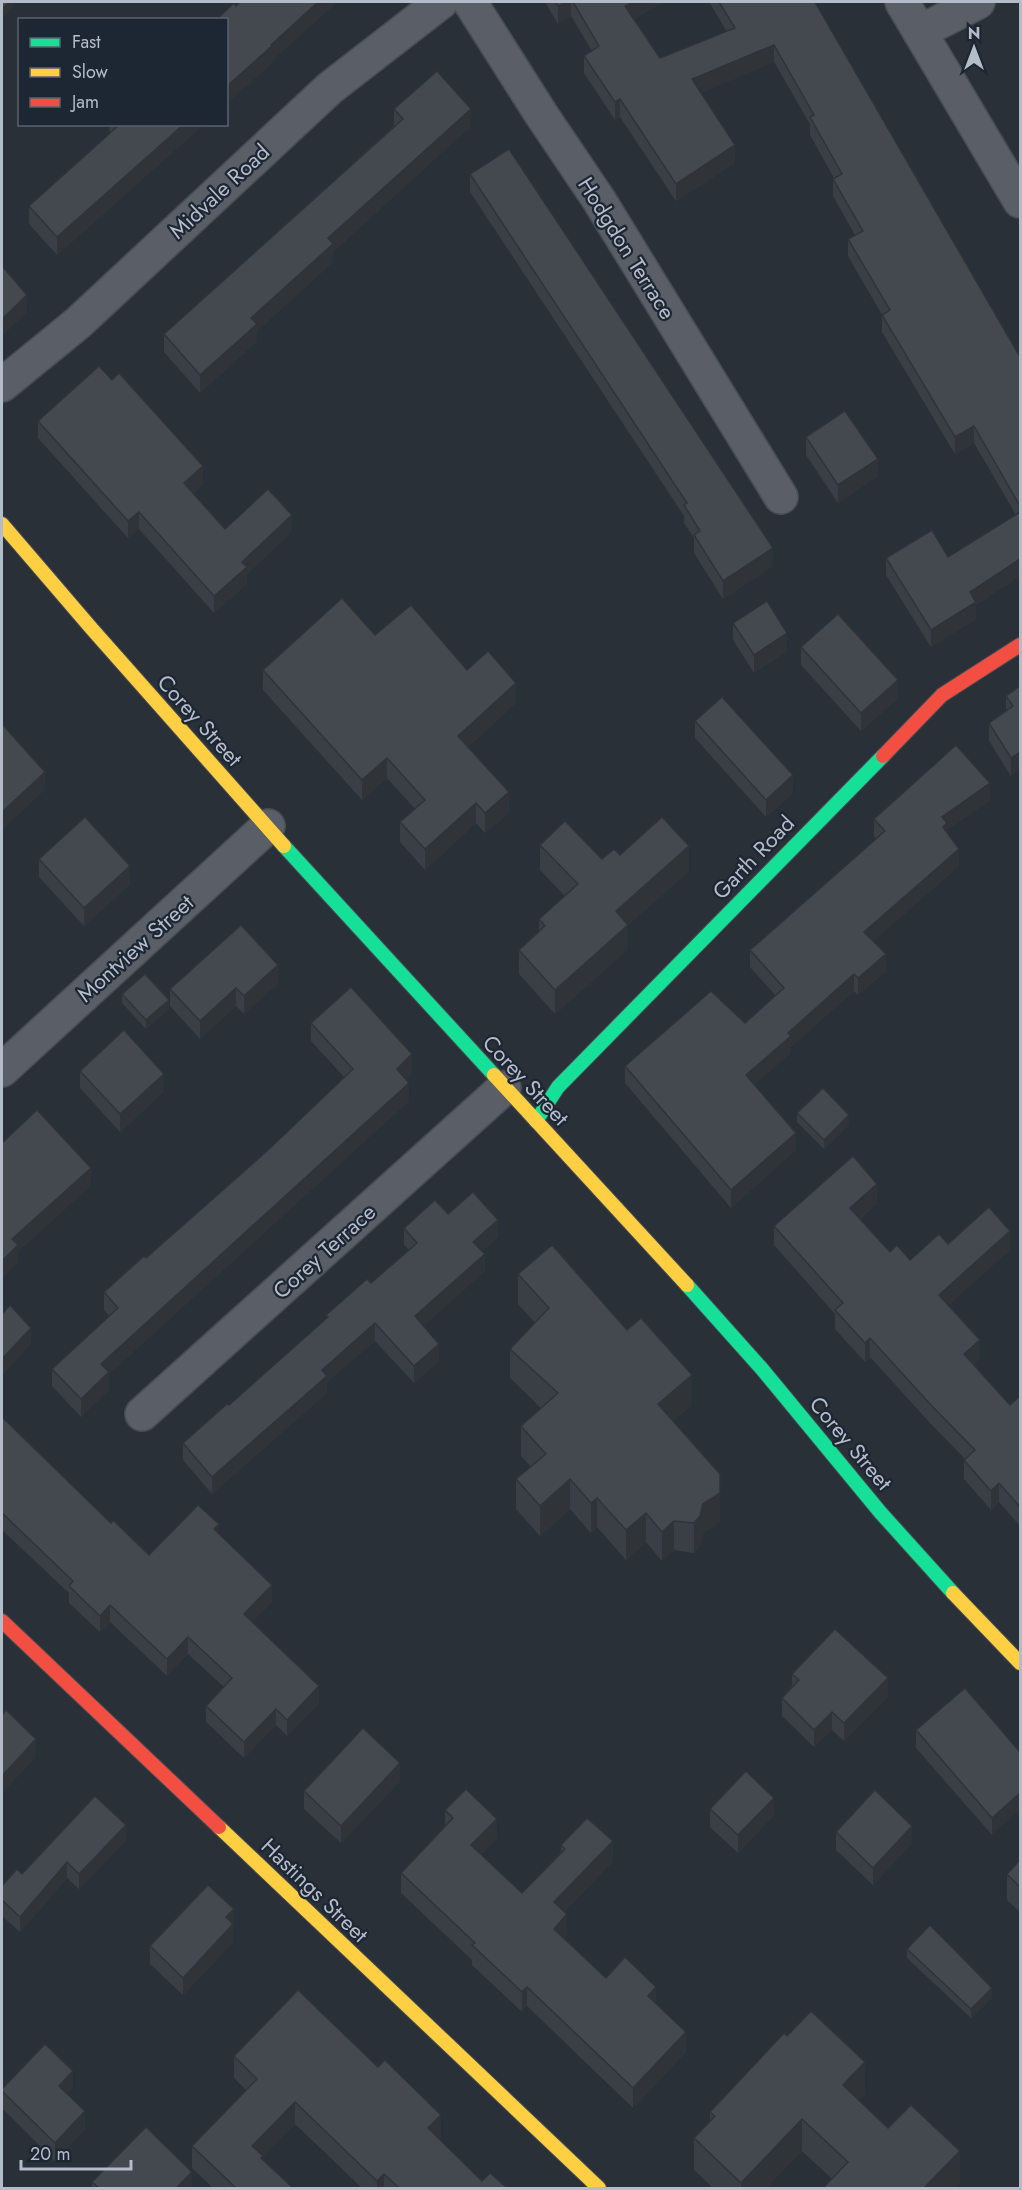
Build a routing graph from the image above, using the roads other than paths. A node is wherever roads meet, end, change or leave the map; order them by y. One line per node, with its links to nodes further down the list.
1 (441, 2): 7 (street, Midvale Road)
2 (470, 2): 8 (street, Hodgdon Terrace)
3 (902, 2): 5 (street)
4 (978, 2): 5 (street)
5 (920, 32): 6 (street)
6 (1020, 201)
7 (2, 385)
8 (781, 497)
9 (2, 524): 11 (street, Corey Street)
10 (1020, 645): 14 (street, Garth Road)
11 (268, 826): 12 (street, Montview Street); 13 (street, Corey Street)
12 (2, 1070)
13 (504, 1088): 14 (street, Corey Street); 15 (street, Corey Terrace)
14 (536, 1121): 17 (street, Corey Street)
15 (142, 1414)
16 (2, 1621): 18 (street, Hastings Street)
17 (1020, 1663)
18 (599, 2188)

